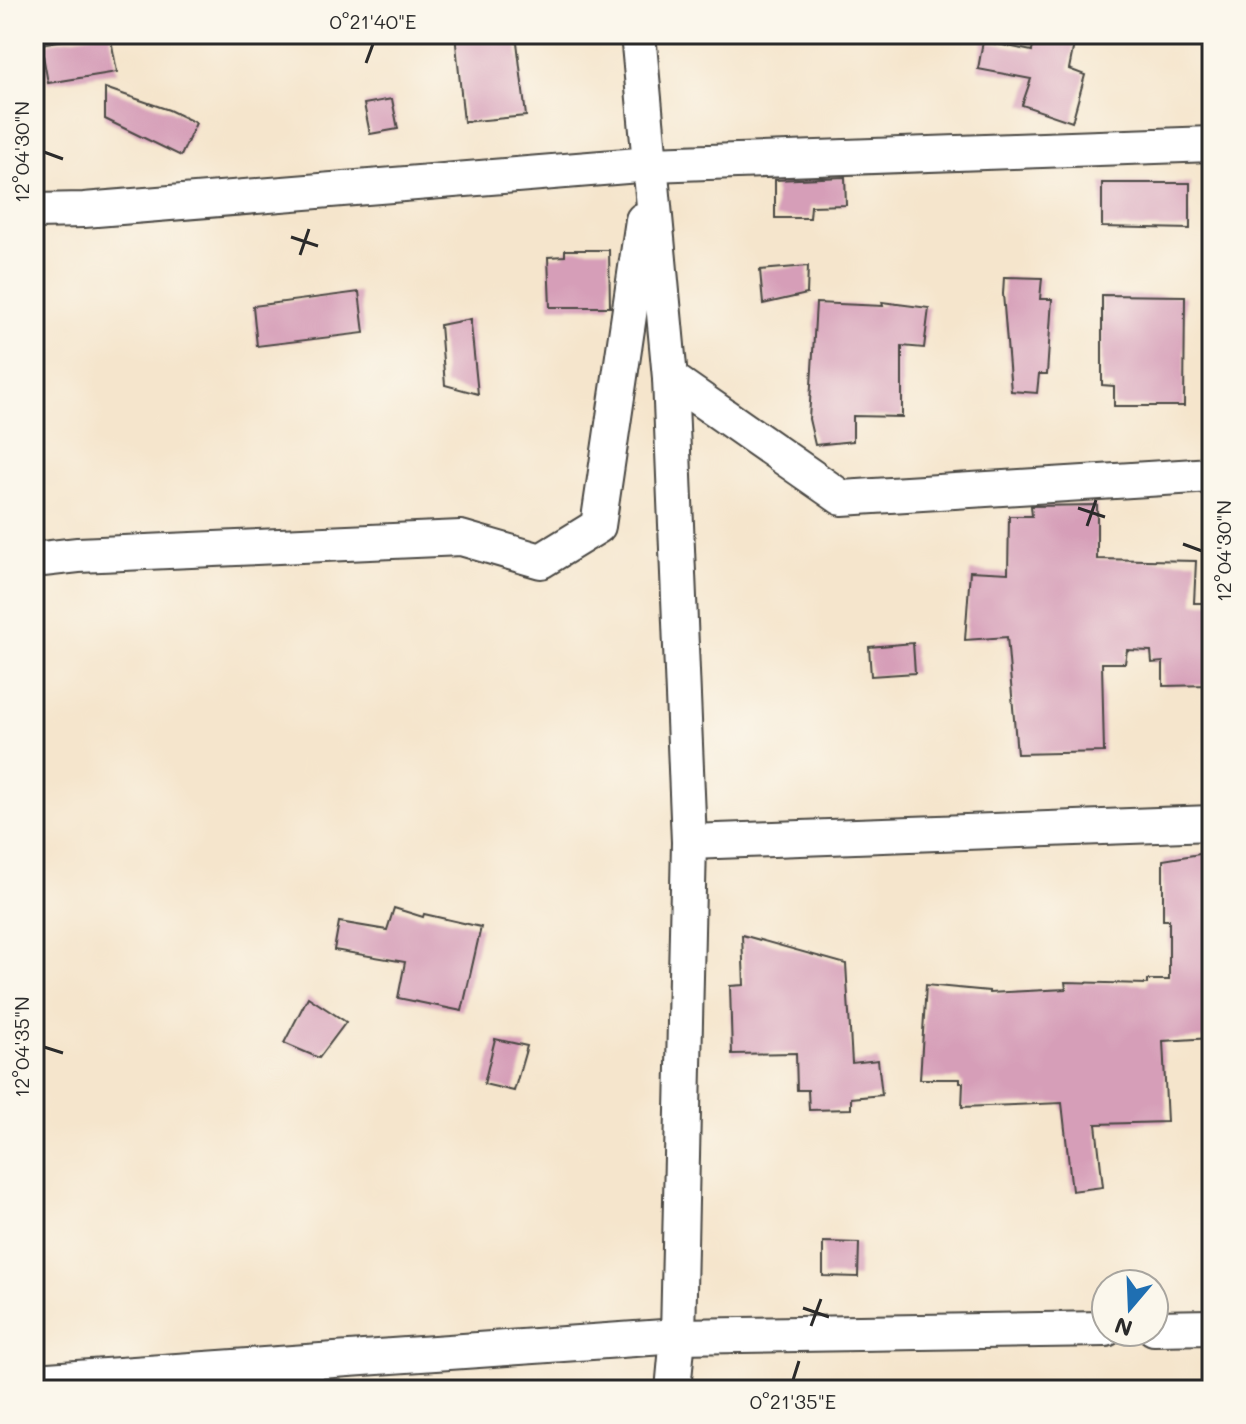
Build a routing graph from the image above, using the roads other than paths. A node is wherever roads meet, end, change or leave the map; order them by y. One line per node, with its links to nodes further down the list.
1 (638, 34): 3 (street)
2 (1212, 144): 3 (street)
3 (651, 164): 4 (street); 5 (street); 7 (street)
4 (34, 211)
5 (670, 378): 6 (street); 9 (street)
6 (1212, 475)
7 (34, 560)
8 (1212, 823): 9 (street)
9 (689, 842): 13 (street)
10 (1212, 1327): 11 (street)
11 (1170, 1328)
12 (1090, 1329): 13 (street)
13 (678, 1336): 14 (street); 15 (street)
14 (34, 1381)
15 (673, 1390)

